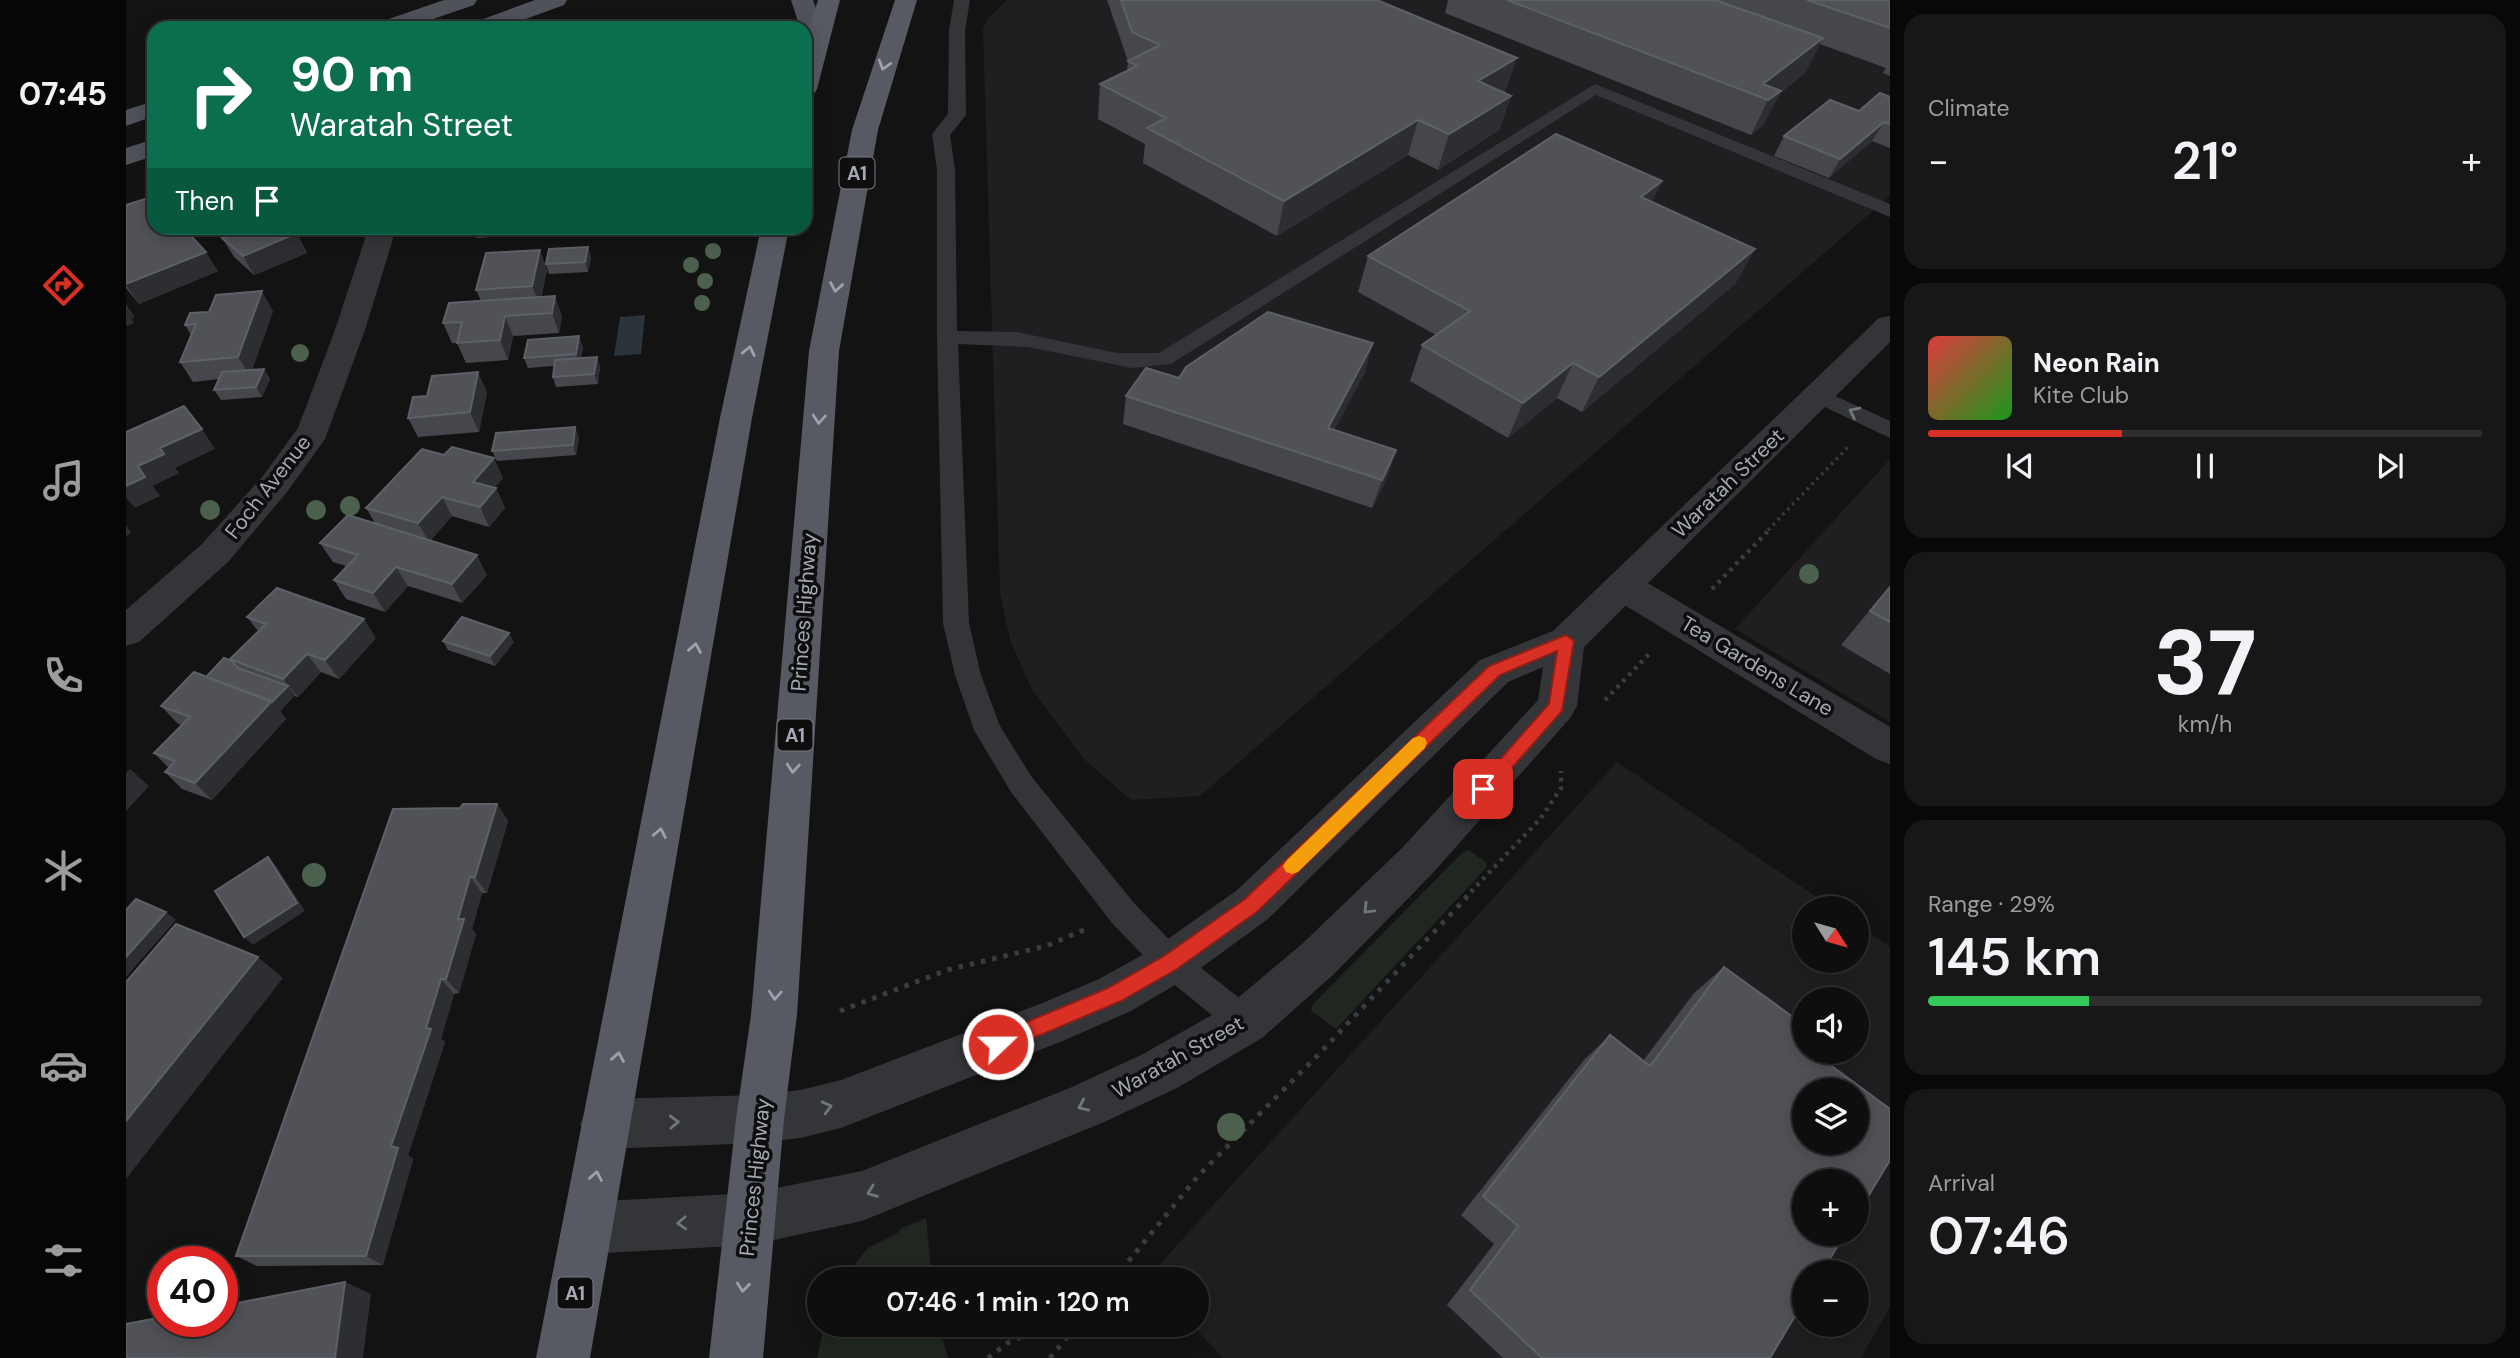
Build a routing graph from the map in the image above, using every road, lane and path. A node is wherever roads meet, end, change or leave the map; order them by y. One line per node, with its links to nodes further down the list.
1 (466, 0): 7 (main road)
2 (556, 0): 8 (main road)
3 (802, 0): 9 (main road)
4 (830, 0): 11 (highway)
5 (906, 0): 32 (highway, Princes Highway / A1, one-way to 32)
6 (962, 0): 21 (lane)
7 (405, 21)
8 (499, 21)
9 (809, 21)
10 (812, 30): 11 (main road)
11 (816, 42): 12 (highway)
12 (812, 59)
13 (147, 110): 14 (main road)
14 (126, 118)
15 (147, 150): 16 (main road)
16 (126, 157)
17 (1890, 211): 21 (lane)
18 (378, 235): 25 (street, Foch Avenue)
19 (774, 235): 33 (highway, A1, one-way to 19)
20 (1890, 326): 22 (street, Waratah Street)
21 (947, 338): 28 (lane)
22 (1818, 395): 23 (lane, one-way to 22); 24 (street, Waratah Street)
23 (1890, 430)
24 (1623, 586): 26 (street, Waratah Street); 27 (street, Tea Gardens Lane)
25 (126, 632)
26 (1566, 641): 29 (street, Waratah Street); 31 (street, Waratah Street, one-way to 31)
27 (1890, 747)
28 (1123, 913): 29 (lane); 30 (path)
29 (1171, 963): 31 (lane); 32 (street, Waratah Street, one-way to 29)
30 (840, 1011)
31 (1245, 1022): 34 (street, Waratah Street, one-way to 34)
32 (760, 1119): 33 (street, Waratah Street, one-way to 32); 34 (highway, Princes Highway / A1)
33 (605, 1124): 35 (highway, A1, one-way to 33)
34 (750, 1219): 35 (street, Waratah Street, one-way to 35); 39 (highway, Princes Highway / A1, one-way to 39)
35 (587, 1228): 38 (highway, A1)
36 (1020, 1337): 40 (path)
37 (1067, 1337): 41 (path)
38 (563, 1358)
39 (736, 1358)
40 (988, 1358)
41 (1050, 1358)

